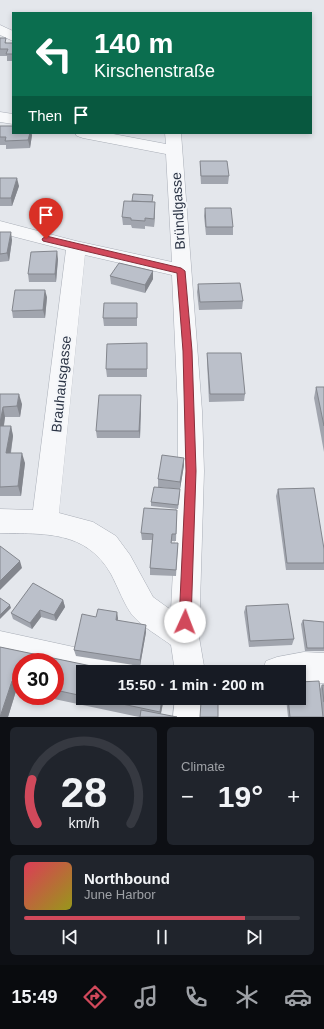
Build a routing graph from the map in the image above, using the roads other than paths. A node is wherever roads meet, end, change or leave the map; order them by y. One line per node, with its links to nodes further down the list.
1 (0, 30): 2 (street)
2 (12, 36)
3 (0, 117): 4 (street)
4 (12, 119)
5 (92, 134): 6 (street)
6 (174, 142): 9 (street, Bründlgasse)
7 (0, 227): 8 (street)
8 (76, 247): 9 (street); 11 (street, Brauhausgasse)
9 (181, 271): 12 (street, Bründlgasse)
10 (0, 521): 11 (street)
11 (45, 522): 12 (street)
12 (184, 637): 15 (street, Bründlgasse)
13 (0, 646): 14 (street)
14 (88, 665)
15 (189, 665)
16 (306, 667): 17 (street)
17 (324, 668)
18 (190, 705): 19 (street)
19 (189, 717)

